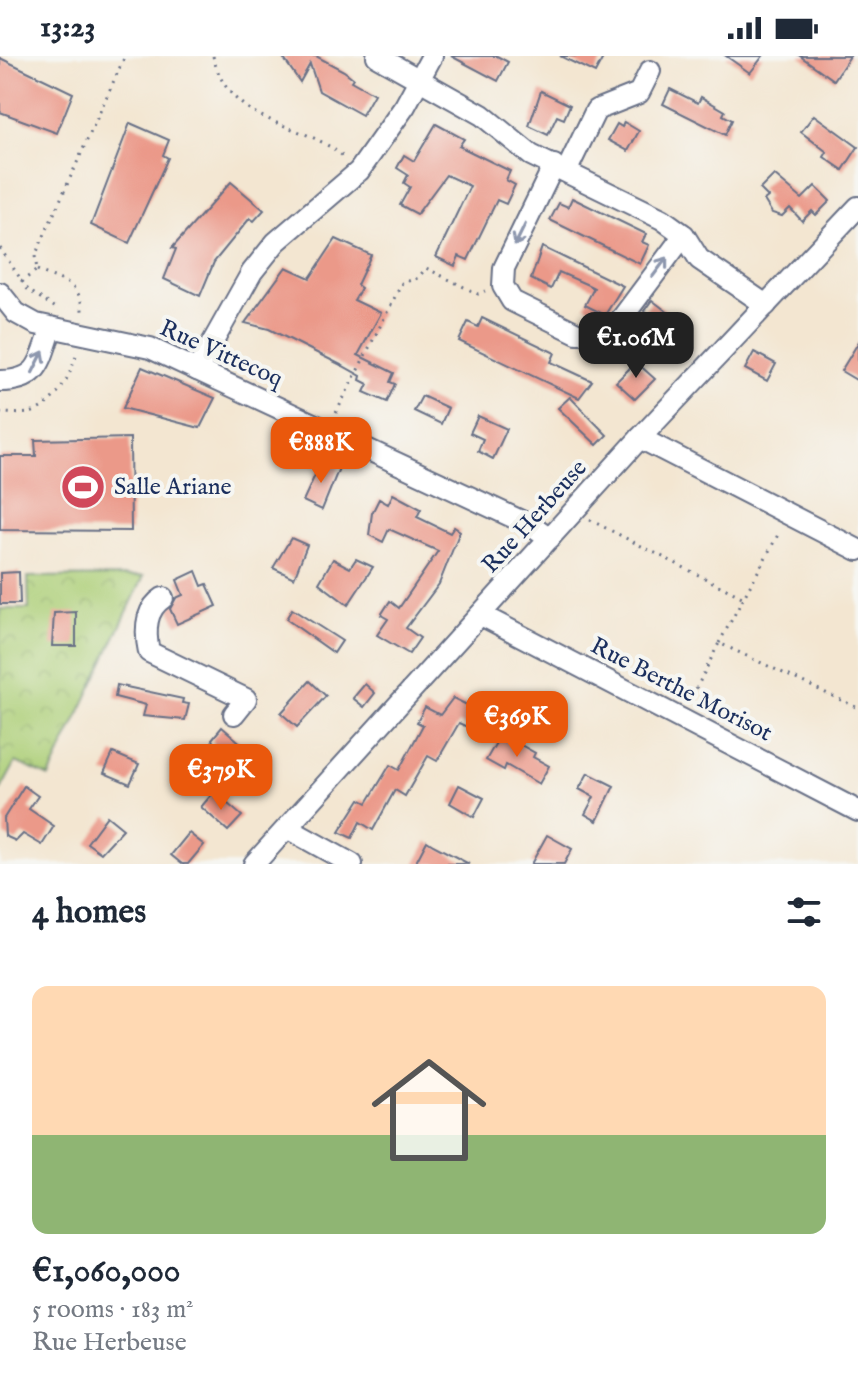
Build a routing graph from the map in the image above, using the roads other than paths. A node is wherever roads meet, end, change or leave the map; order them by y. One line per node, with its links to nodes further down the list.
1 (377, 56): 4 (street)
2 (432, 56): 4 (street)
3 (650, 71): 5 (street)
4 (419, 80): 5 (street); 11 (street)
5 (561, 168): 7 (street); 7 (street, one-way to 7)
6 (858, 207): 9 (street, Rue Herbeuse)
7 (684, 235): 9 (street)
8 (0, 293): 10 (street, Rue Vittecoq)
9 (766, 305): 13 (street, Rue Herbeuse)
10 (51, 330): 11 (street, Rue Vittecoq); 12 (street, one-way to 10)
11 (197, 370): 14 (street, Rue Vittecoq)
12 (0, 381)
13 (640, 438): 14 (street, Rue Herbeuse); 15 (street)
14 (550, 538): 17 (street, Rue Herbeuse)
15 (858, 550)
16 (163, 598): 18 (street)
17 (481, 615): 19 (street, Rue Berthe Morisot); 20 (street, Rue Herbeuse)
18 (234, 714)
19 (858, 811)
20 (287, 828): 21 (street, Rue Herbeuse); 22 (street)
21 (254, 864)
22 (352, 864)

